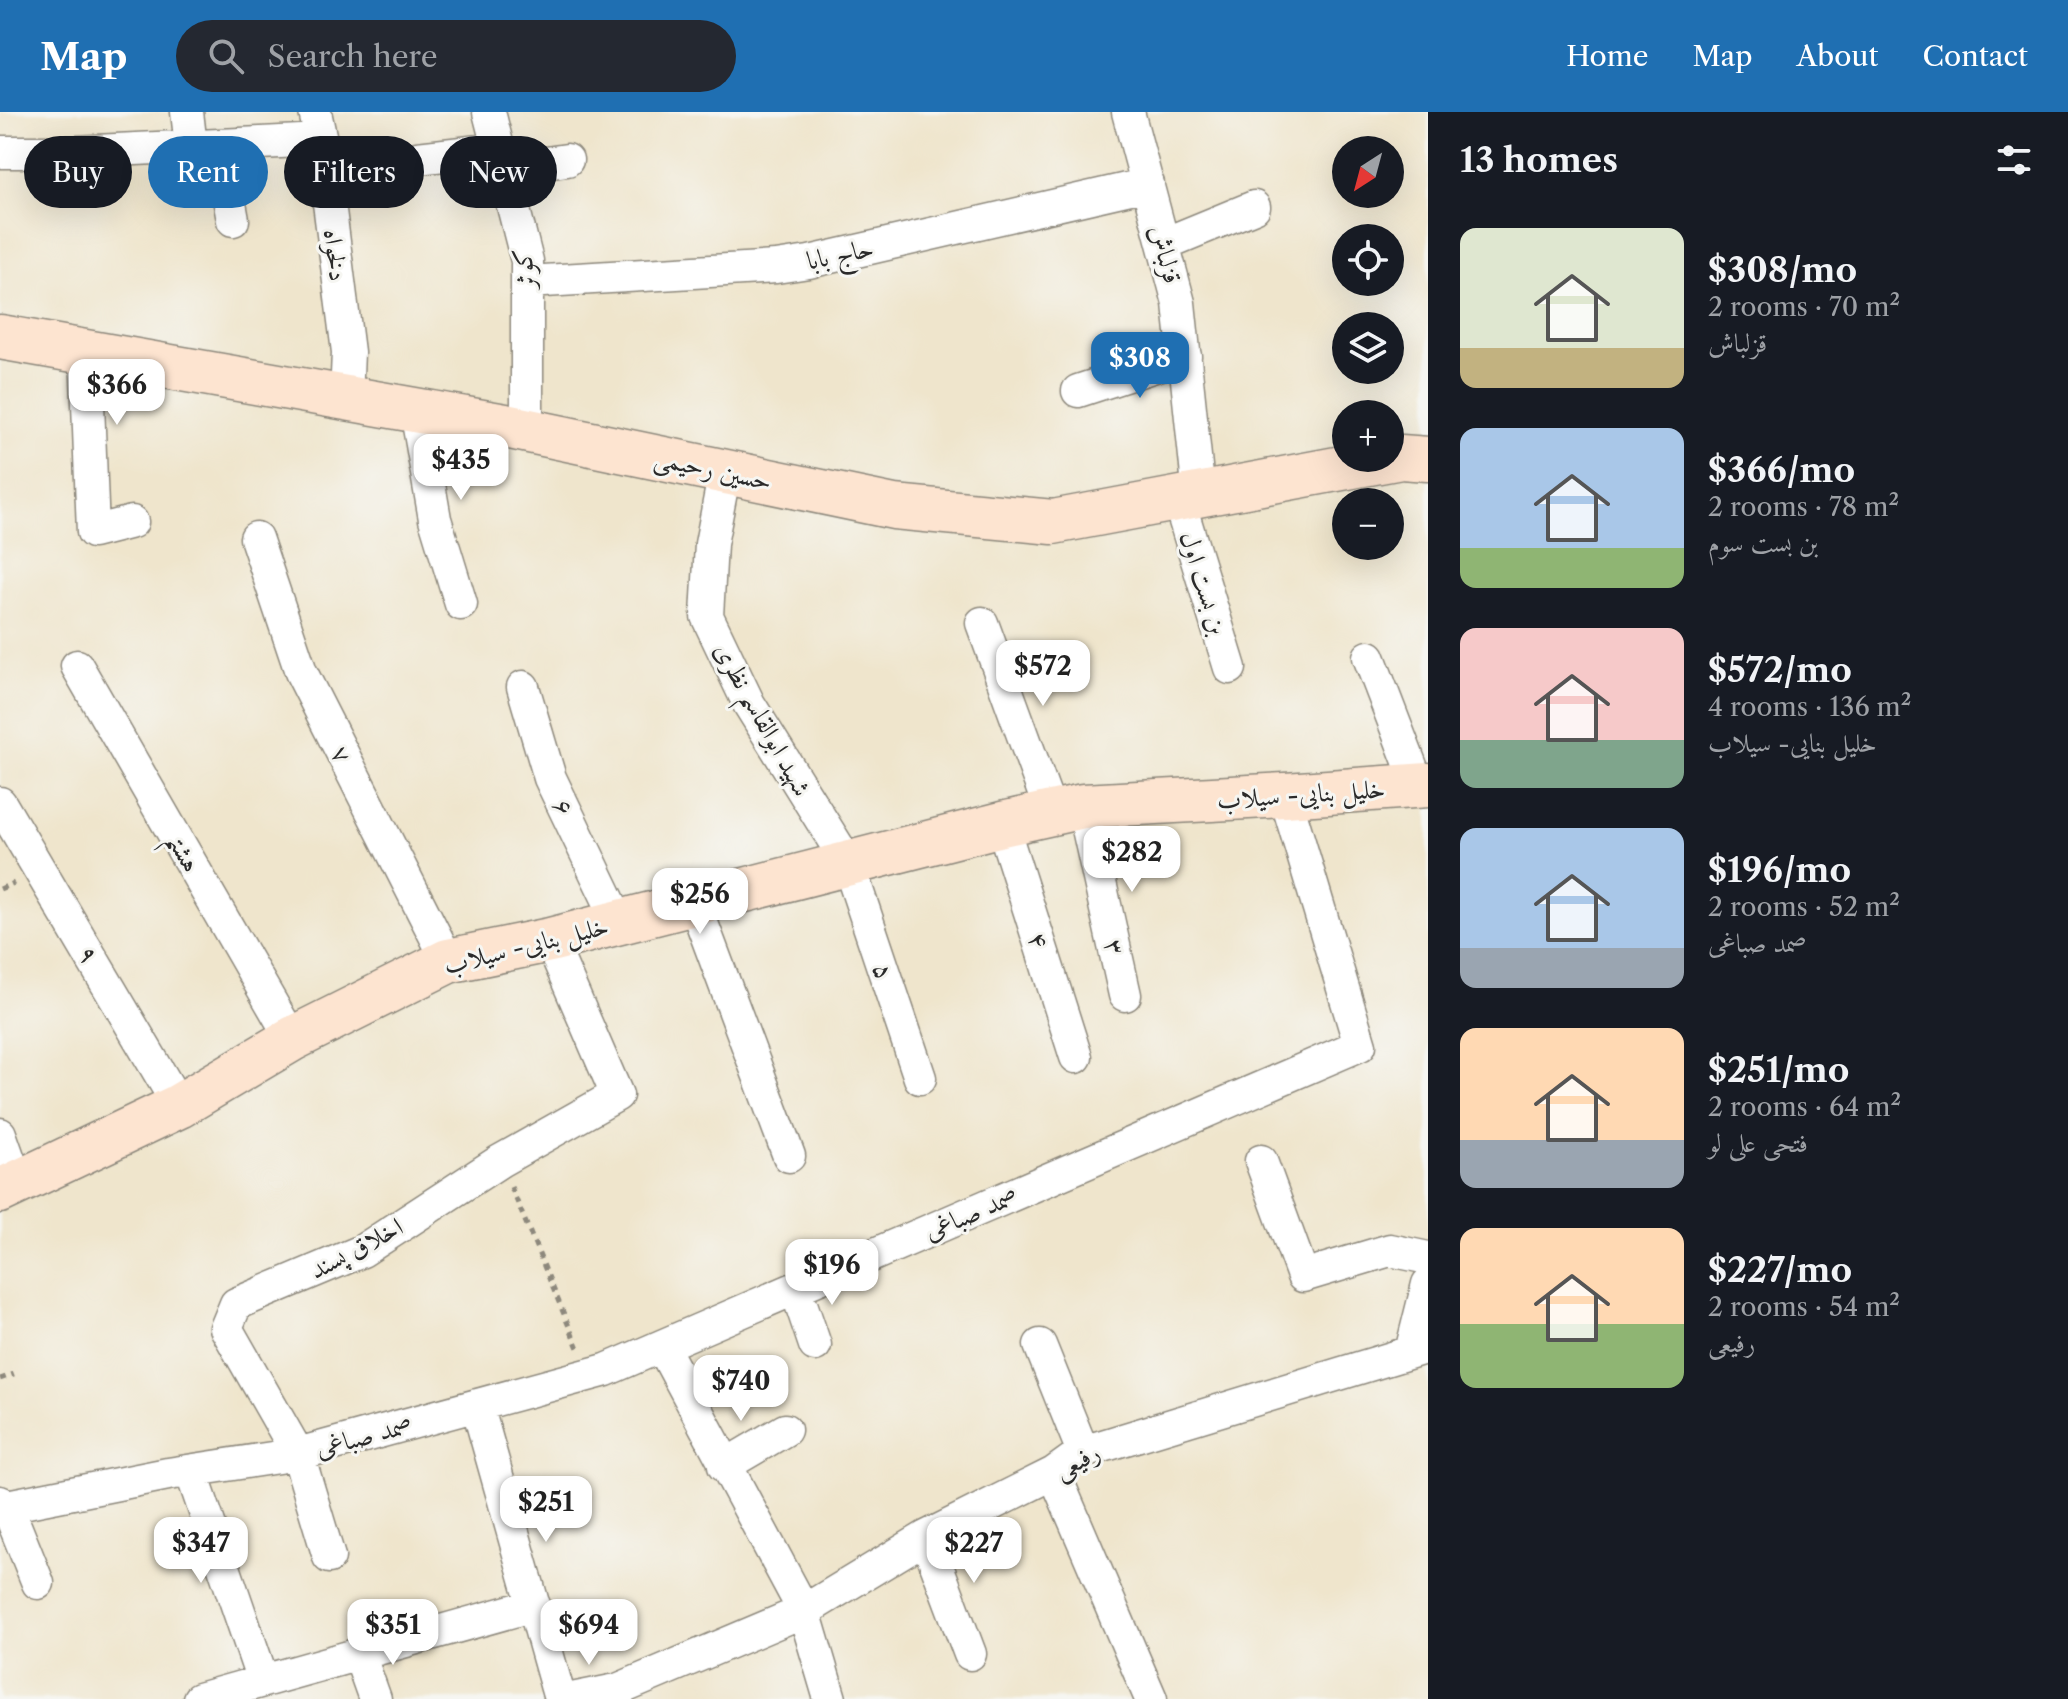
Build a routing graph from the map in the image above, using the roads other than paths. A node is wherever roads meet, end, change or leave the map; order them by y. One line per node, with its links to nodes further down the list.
1 (187, 112): 5 (street)
2 (489, 112): 7 (street, کوثر)
3 (1138, 115): 12 (street, قزلباش)
4 (318, 126): 6 (street); 23 (street, دلخواه)
5 (200, 136)
6 (259, 136)
7 (495, 136)
8 (148, 148): 9 (street)
9 (0, 152)
10 (557, 160): 11 (street)
11 (567, 160)
12 (1148, 184): 17 (street, قزلباش); 18 (street, حاج بابا)
13 (1254, 207): 17 (street)
14 (229, 208): 16 (street)
15 (513, 208): 18 (street, کوثر)
16 (233, 220)
17 (1164, 244): 21 (street, قزلباش)
18 (527, 282): 25 (street, کوثر)
19 (0, 337): 20 (street, حسین رحیمی)
20 (86, 352): 23 (street, حسین رحیمی); 29 (street)
21 (1185, 356): 22 (street); 28 (street, قزلباش)
22 (1078, 391)
23 (346, 398): 24 (street, حسین رحیمی)
24 (416, 410): 25 (street, حسین رحیمی); 31 (street)
25 (527, 430): 27 (street, حسین رحیمی)
26 (1428, 459): 28 (street, حسین رحیمی)
27 (725, 471): 28 (street, حسین رحیمی); 42 (street, شهید ابوالقاسم نظری)
28 (1189, 496): 35 (street, بن بست اول)
29 (132, 522)
30 (256, 538): 46 (street, ۷)
31 (461, 604)
32 (982, 623): 40 (street, ۳)
33 (1369, 657): 37 (street)
34 (77, 666): 48 (street, هشتم)
35 (1230, 668)
36 (523, 687): 44 (street, ۶)
37 (1423, 786): 38 (street, خلیل بنایی- سیلاب)
38 (1285, 795): 40 (street, خلیل بنایی- سیلاب); 58 (street, صمد صباغی)
39 (0, 803): 51 (street, ۹)
40 (1067, 809): 41 (street, خلیل بنایی- سیلاب); 47 (street, ۳)
41 (1002, 824): 42 (street, خلیل بنایی- سیلاب); 49 (street, ۴)
42 (848, 863): 43 (street, خلیل بنایی- سیلاب); 50 (street, ۵)
43 (694, 902): 44 (street, خلیل بنایی- سیلاب); 53 (street)
44 (619, 922): 45 (street, خلیل بنایی- سیلاب)
45 (550, 940): 46 (street, خلیل بنایی- سیلاب); 66 (street, اخلاق پسند)
46 (448, 961): 48 (street, خلیل بنایی- سیلاب)
47 (1125, 995)
48 (292, 1039): 51 (street, خلیل بنایی- سیلاب)
49 (1076, 1057)
50 (920, 1078)
51 (179, 1106): 55 (street, خلیل بنایی- سیلاب)
52 (0, 1134): 55 (street)
53 (789, 1156)
54 (1261, 1161): 56 (street)
55 (9, 1186)
56 (1428, 1258)
57 (1428, 1284): 62 (street)
58 (796, 1289): 59 (street); 61 (street, صمد صباغی)
59 (815, 1345)
60 (1040, 1345): 65 (street)
61 (662, 1346): 63 (street, صمد صباغی); 67 (street)
62 (1420, 1350): 65 (street, رفیعی)
63 (477, 1405): 66 (street, صمد صباغی); 74 (street)
64 (785, 1430): 67 (street)
65 (1083, 1452): 69 (street, رفیعی)
66 (298, 1454): 68 (street, صمد صباغی); 72 (street)
67 (724, 1466): 75 (street)
68 (191, 1471): 70 (street, صمد صباغی); 78 (street)
69 (1054, 1473): 71 (street, رفیعی); 85 (street)
70 (4, 1504): 73 (street)
71 (926, 1537): 75 (street, رفیعی); 77 (street)
72 (329, 1557)
73 (38, 1583)
74 (534, 1605): 76 (street); 82 (street)
75 (804, 1611): 79 (street, رفیعی); 84 (street)
76 (359, 1654): 78 (street); 81 (street)
77 (970, 1654)
78 (263, 1681): 80 (street)
79 (619, 1694): 83 (street, رفیعی)
80 (199, 1699)
81 (375, 1699)
82 (560, 1699)
83 (572, 1699)
84 (830, 1699)
85 (1151, 1699)

